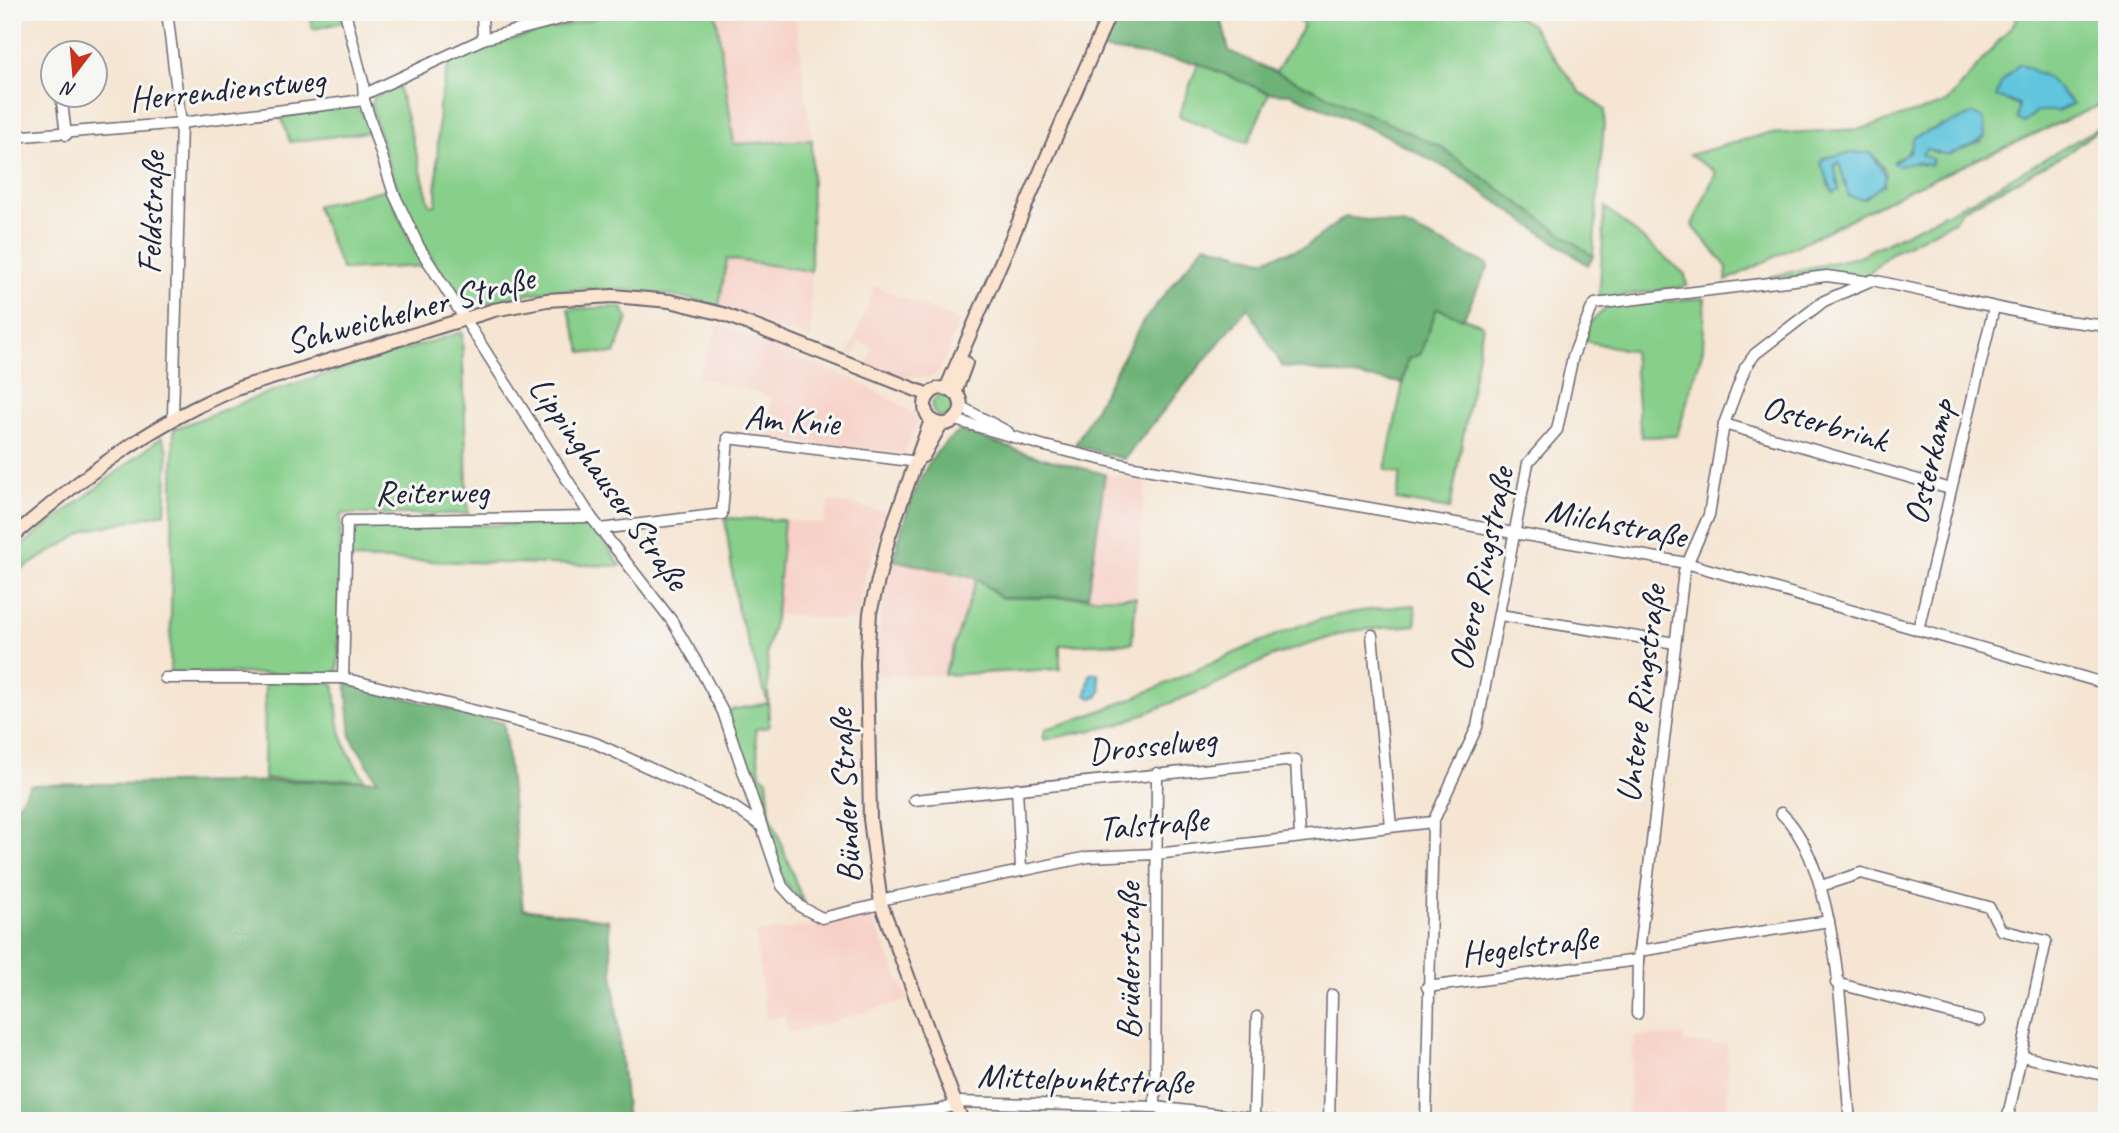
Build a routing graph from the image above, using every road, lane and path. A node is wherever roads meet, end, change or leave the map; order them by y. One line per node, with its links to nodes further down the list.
1 (167, 12): 9 (street, Feldstraße)
2 (345, 12): 7 (street, Lippinghauser Straße)
3 (482, 12): 6 (street)
4 (587, 12): 6 (street, Herrendienstweg)
5 (1110, 12): 16 (main road)
6 (483, 39): 7 (street, Herrendienstweg)
7 (364, 97): 9 (street, Herrendienstweg); 14 (street, Lippinghauser Straße)
8 (63, 108): 10 (street)
9 (181, 123): 10 (street, Herrendienstweg); 19 (street, Feldstraße)
10 (66, 135): 11 (street, Herrendienstweg)
11 (12, 137)
12 (1864, 281): 13 (street); 22 (street, Untere Ringstraße); 30 (street, Obere Ringstraße)
13 (1994, 307): 15 (street); 25 (street, Osterkamp)
14 (466, 319): 17 (main road, Schweichelner Straße); 19 (main road, Schweichelner Straße); 26 (street, Lippinghauser Straße)
15 (2107, 326)
16 (950, 391): 17 (main road); 18 (main road)
17 (927, 401): 21 (main road)
18 (961, 407): 20 (main road); 23 (street, Milchstraße)
19 (173, 417): 29 (main road, Schweichelner Straße)
20 (955, 419): 21 (main road); 23 (street, Milchstraße)
21 (937, 422): 24 (main road, Bünder Straße)
22 (1724, 424): 25 (street, Osterbrink); 31 (street, Untere Ringstraße)
23 (1024, 440): 30 (street, Milchstraße)
24 (918, 462): 28 (street, Am Knie); 52 (main road, Bünder Straße)
25 (1950, 489): 33 (street, Osterkamp)
26 (591, 516): 28 (street, Lippinghauser Straße); 37 (street, Reiterweg)
27 (12, 519): 29 (street)
28 (600, 529): 41 (street, Lippinghauser Straße)
29 (16, 533)
30 (1515, 533): 31 (street, Milchstraße); 32 (street, Obere Ringstraße)
31 (1686, 563): 33 (street, Milchstraße); 35 (street, Untere Ringstraße)
32 (1500, 615): 35 (street); 45 (street, Obere Ringstraße)
33 (1918, 630): 38 (street, Milchstraße)
34 (1372, 635): 47 (street)
35 (1675, 643): 54 (street, Untere Ringstraße)
36 (165, 678): 37 (street)
37 (343, 678): 43 (street)
38 (2107, 684)
39 (1157, 773): 40 (street, Drosselweg); 48 (street, Drosselweg); 49 (street, Brüderstraße)
40 (1017, 788): 42 (street, Drosselweg); 50 (street)
41 (751, 796): 43 (street); 46 (street, Lippinghauser Straße)
42 (914, 800)
43 (732, 806): 46 (street)
44 (1781, 813): 51 (street)
45 (1433, 822): 47 (street, Talstraße); 56 (street, Obere Ringstraße)
46 (761, 825): 52 (street, Lippinghauser Straße)
47 (1391, 826): 48 (street, Talstraße)
48 (1300, 837): 49 (street, Talstraße)
49 (1156, 854): 50 (street, Talstraße); 64 (street, Brüderstraße)
50 (1021, 869): 52 (street, Talstraße)
51 (1821, 886): 53 (street); 61 (street)
52 (880, 902): 63 (main road, Bünder Straße)
53 (1829, 921): 54 (street, Hegelstraße); 55 (street)
54 (1639, 956): 56 (street, Hegelstraße); 58 (street, Untere Ringstraße)
55 (1836, 983): 60 (street); 72 (street)
56 (1427, 987): 71 (street, Obere Ringstraße)
57 (1332, 995): 70 (street)
58 (1637, 1014)
59 (1257, 1017): 65 (street)
60 (1979, 1021)
61 (2021, 1056): 62 (street); 73 (street)
62 (2107, 1076)
63 (955, 1104): 64 (street, Mittelpunktstraße); 66 (street, Mittelpunktstraße); 67 (main road, Bünder Straße)
64 (1159, 1107): 65 (street, Mittelpunktstraße); 68 (street, Brüderstraße)
65 (1254, 1118): 69 (street, Mittelpunktstraße)
66 (817, 1121)
67 (962, 1121)
68 (1162, 1121)
69 (1273, 1121)
70 (1329, 1121)
71 (1426, 1121)
72 (1850, 1121)
73 (2007, 1121)

